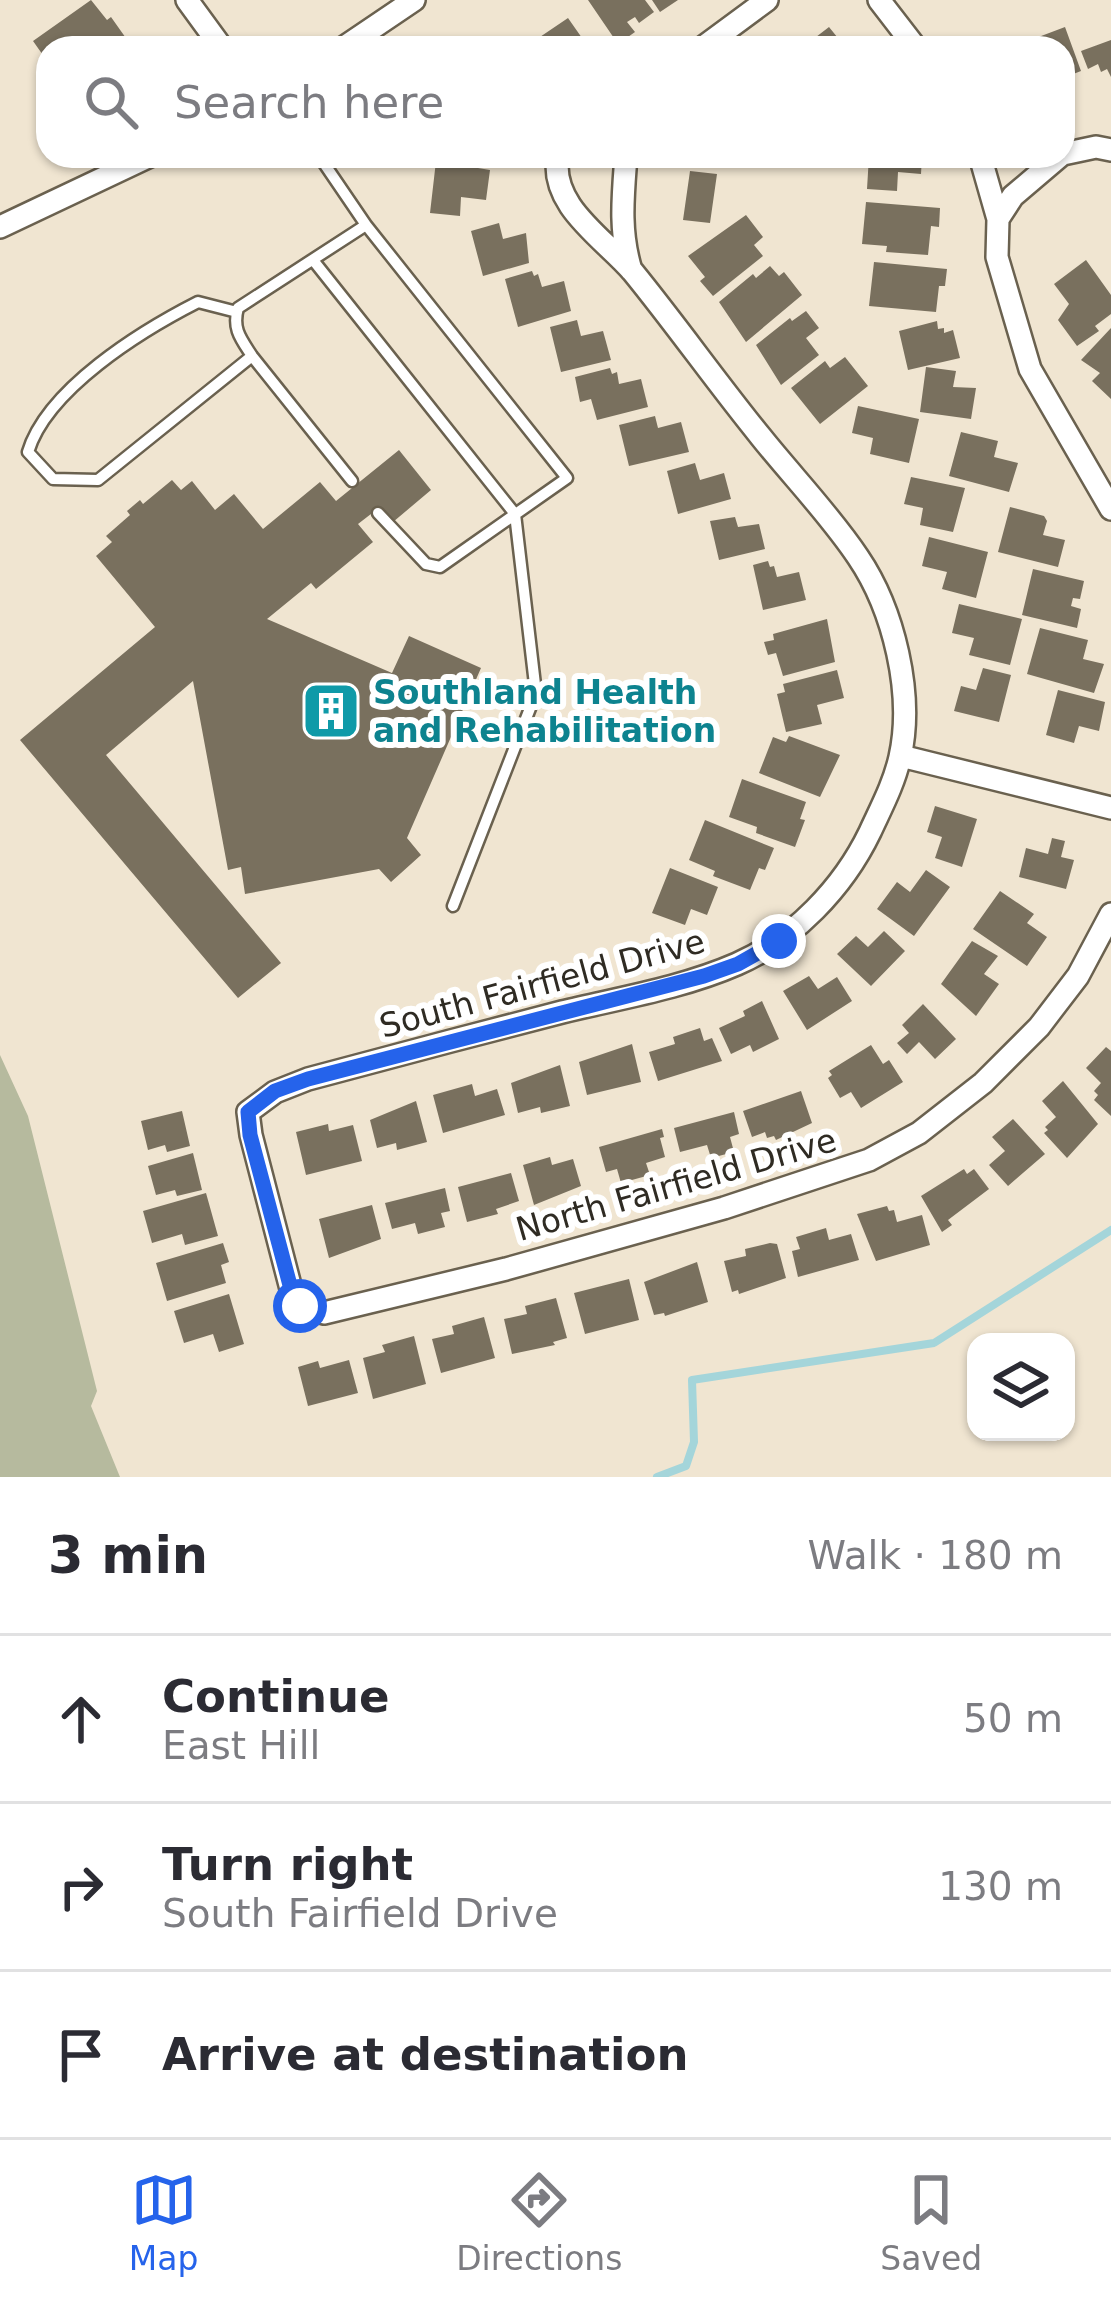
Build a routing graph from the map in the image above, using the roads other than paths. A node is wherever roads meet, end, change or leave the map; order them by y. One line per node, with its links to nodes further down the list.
1 (188, 0): 5 (street)
2 (414, 0): 6 (street)
3 (766, 0): 7 (street)
4 (879, 0): 8 (street)
5 (213, 36)
6 (361, 36)
7 (718, 36)
8 (907, 36)
9 (1075, 151): 10 (street)
10 (1111, 151)
11 (124, 168): 19 (street)
12 (327, 168): 18 (lane)
13 (556, 168): 21 (street, South Fairfield Drive)
14 (625, 168): 21 (street, South Fairfield Drive)
15 (983, 168): 17 (street)
16 (1045, 168): 17 (street)
17 (998, 219): 25 (street)
18 (366, 225): 20 (lane); 27 (lane)
19 (0, 226)
20 (313, 260): 22 (lane); 27 (lane)
21 (632, 270): 28 (street, South Fairfield Drive)
22 (237, 312): 23 (lane); 23 (lane)
23 (252, 356): 24 (lane)
24 (352, 481)
25 (1111, 509)
26 (378, 513): 27 (lane)
27 (515, 514): 30 (lane)
28 (901, 755): 29 (street); 32 (street, South Fairfield Drive)
29 (1111, 808)
30 (453, 906)
31 (1111, 914): 32 (street, North Fairfield Drive)
32 (300, 1306)

